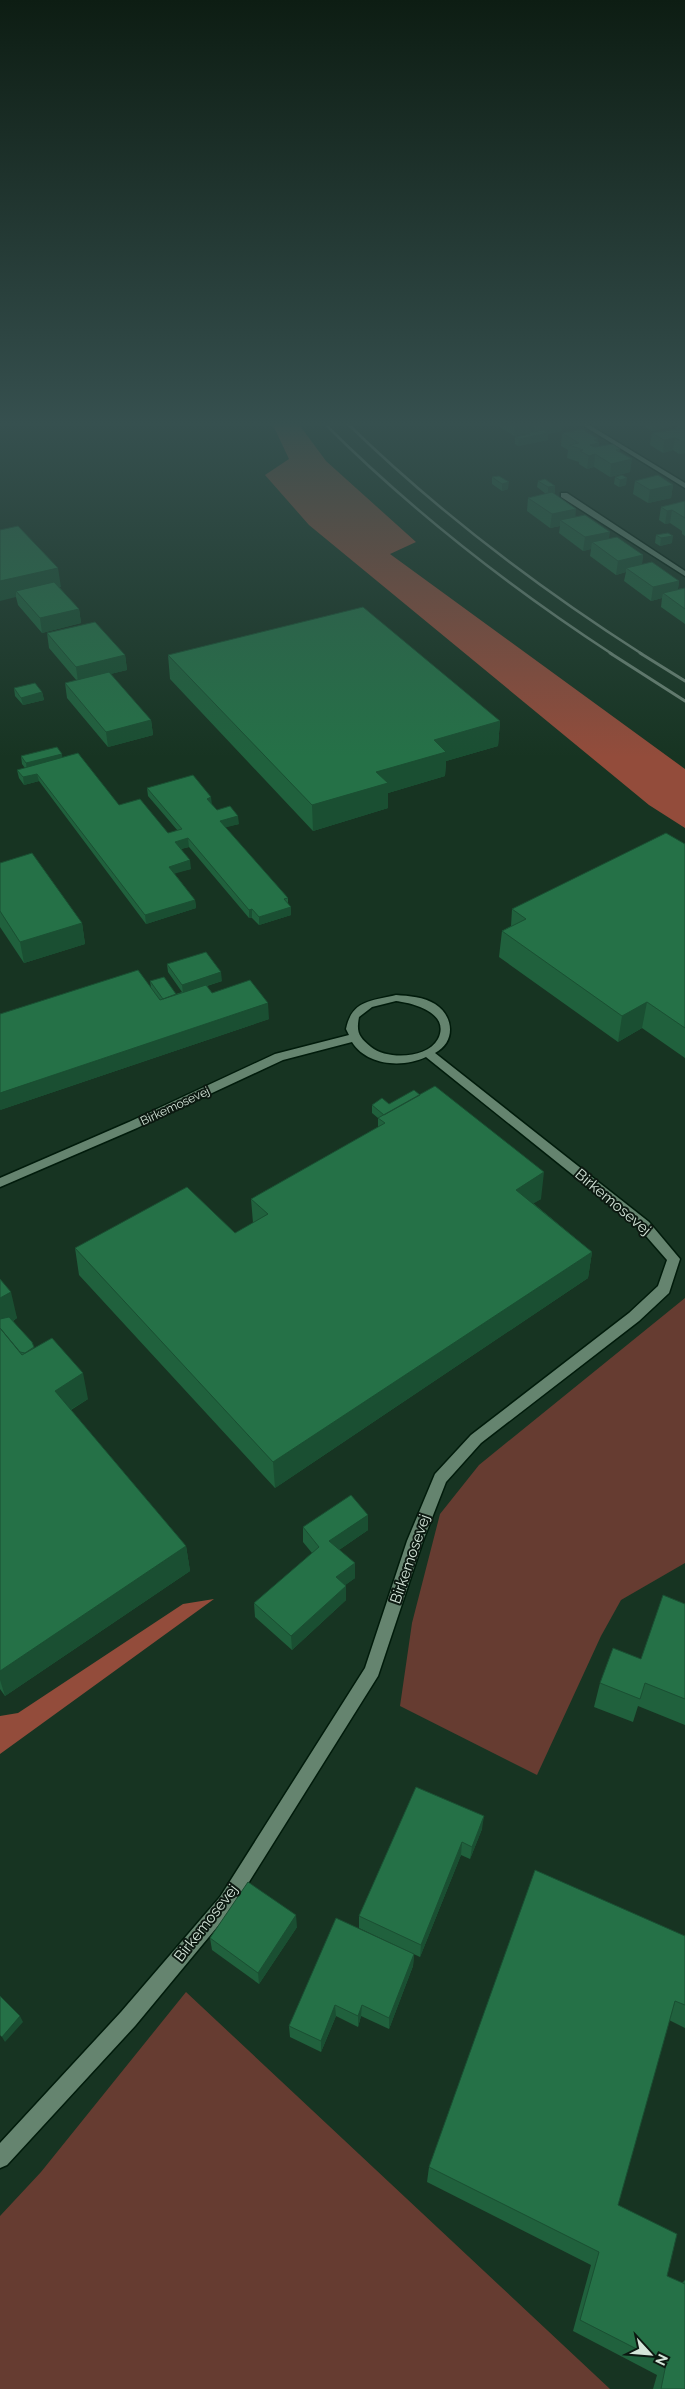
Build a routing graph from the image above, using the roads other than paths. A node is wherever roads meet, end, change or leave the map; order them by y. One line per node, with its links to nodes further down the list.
1 (624, 534): 2 (street)
2 (685, 574)
3 (353, 1038): 4 (street); 4 (street); 5 (street, Birkemosevej)
4 (428, 1053): 6 (street, Birkemosevej)
5 (0, 1183)
6 (0, 2158)

